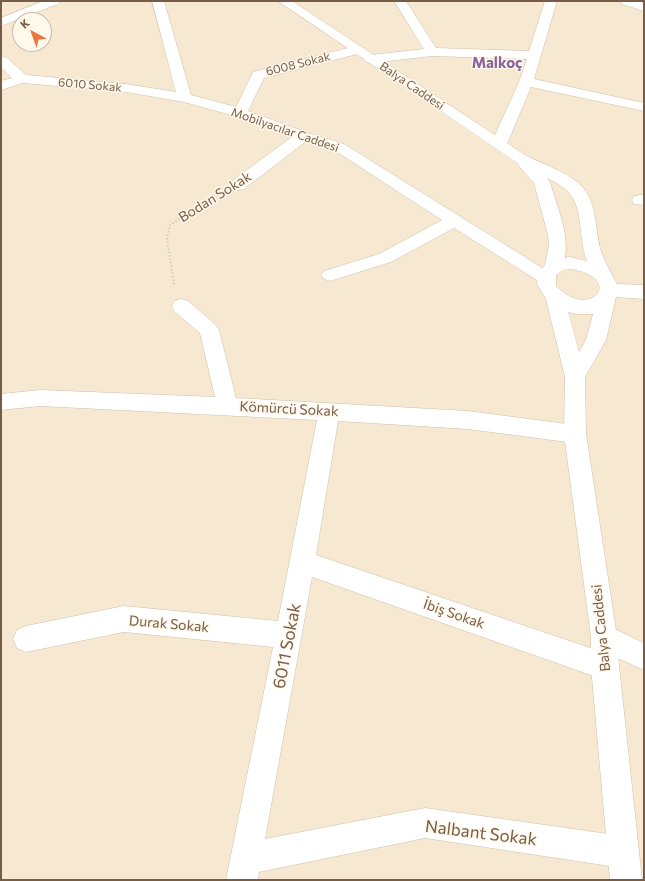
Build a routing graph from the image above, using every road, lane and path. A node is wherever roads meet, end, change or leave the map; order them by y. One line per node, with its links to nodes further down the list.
1 (54, 1): 10 (street)
2 (158, 1): 19 (street)
3 (272, 1): 9 (street, Balya Caddesi)
4 (284, 1): 9 (street, Balya Caddesi)
5 (400, 1): 12 (street)
6 (551, 1): 13 (street)
7 (626, 1): 8 (street)
8 (644, 7)
9 (303, 14): 11 (street, Balya Caddesi)
10 (1, 22)
11 (356, 50): 14 (street, Balya Caddesi); 21 (street, 6008 Sokak)
12 (432, 52): 13 (street); 14 (street)
13 (534, 55): 17 (street)
14 (372, 59): 23 (street, Balya Caddesi)
15 (1, 60): 16 (street)
16 (22, 79): 18 (street); 19 (street, 6010 Sokak)
17 (526, 82): 20 (street); 23 (street)
18 (1, 86)
19 (185, 98): 21 (street, Mobilyacılar Caddesi)
20 (644, 107)
21 (240, 113): 22 (street, Mobilyacılar Caddesi)
22 (303, 136): 25 (street, Bodan Sokak); 26 (street, Mobilyacılar Caddesi)
23 (499, 144): 24 (street, Balya Caddesi)
24 (520, 158): 27 (street, Balya Caddesi); 29 (street, Balya Caddesi)
25 (238, 184): 32 (path, Bodan Sokak)
26 (455, 220): 27 (street, Mobilyacılar Caddesi); 28 (street)
27 (550, 272): 29 (street); 31 (street, Balya Caddesi)
28 (330, 275)
29 (607, 289): 30 (street); 31 (street); 33 (street, Balya Caddesi)
30 (644, 292)
31 (555, 297): 33 (street, Balya Caddesi)
32 (181, 306): 35 (street)
33 (575, 377): 37 (street, Balya Caddesi)
34 (1, 402): 35 (street, Kömürcü Sokak)
35 (228, 406): 36 (street, Kömürcü Sokak)
36 (329, 411): 37 (street, Kömürcü Sokak); 38 (street, 6011 Sokak)
37 (575, 434): 40 (street, Balya Caddesi)
38 (302, 562): 39 (street, 6011 Sokak); 43 (street, İbiş Sokak)
39 (289, 635): 41 (street, Durak Sokak); 45 (street, 6011 Sokak)
40 (604, 637): 42 (street); 43 (street, Balya Caddesi)
41 (26, 639)
42 (644, 656)
43 (605, 666): 44 (street, Balya Caddesi)
44 (624, 866): 45 (street, Nalbant Sokak)
45 (244, 869)

